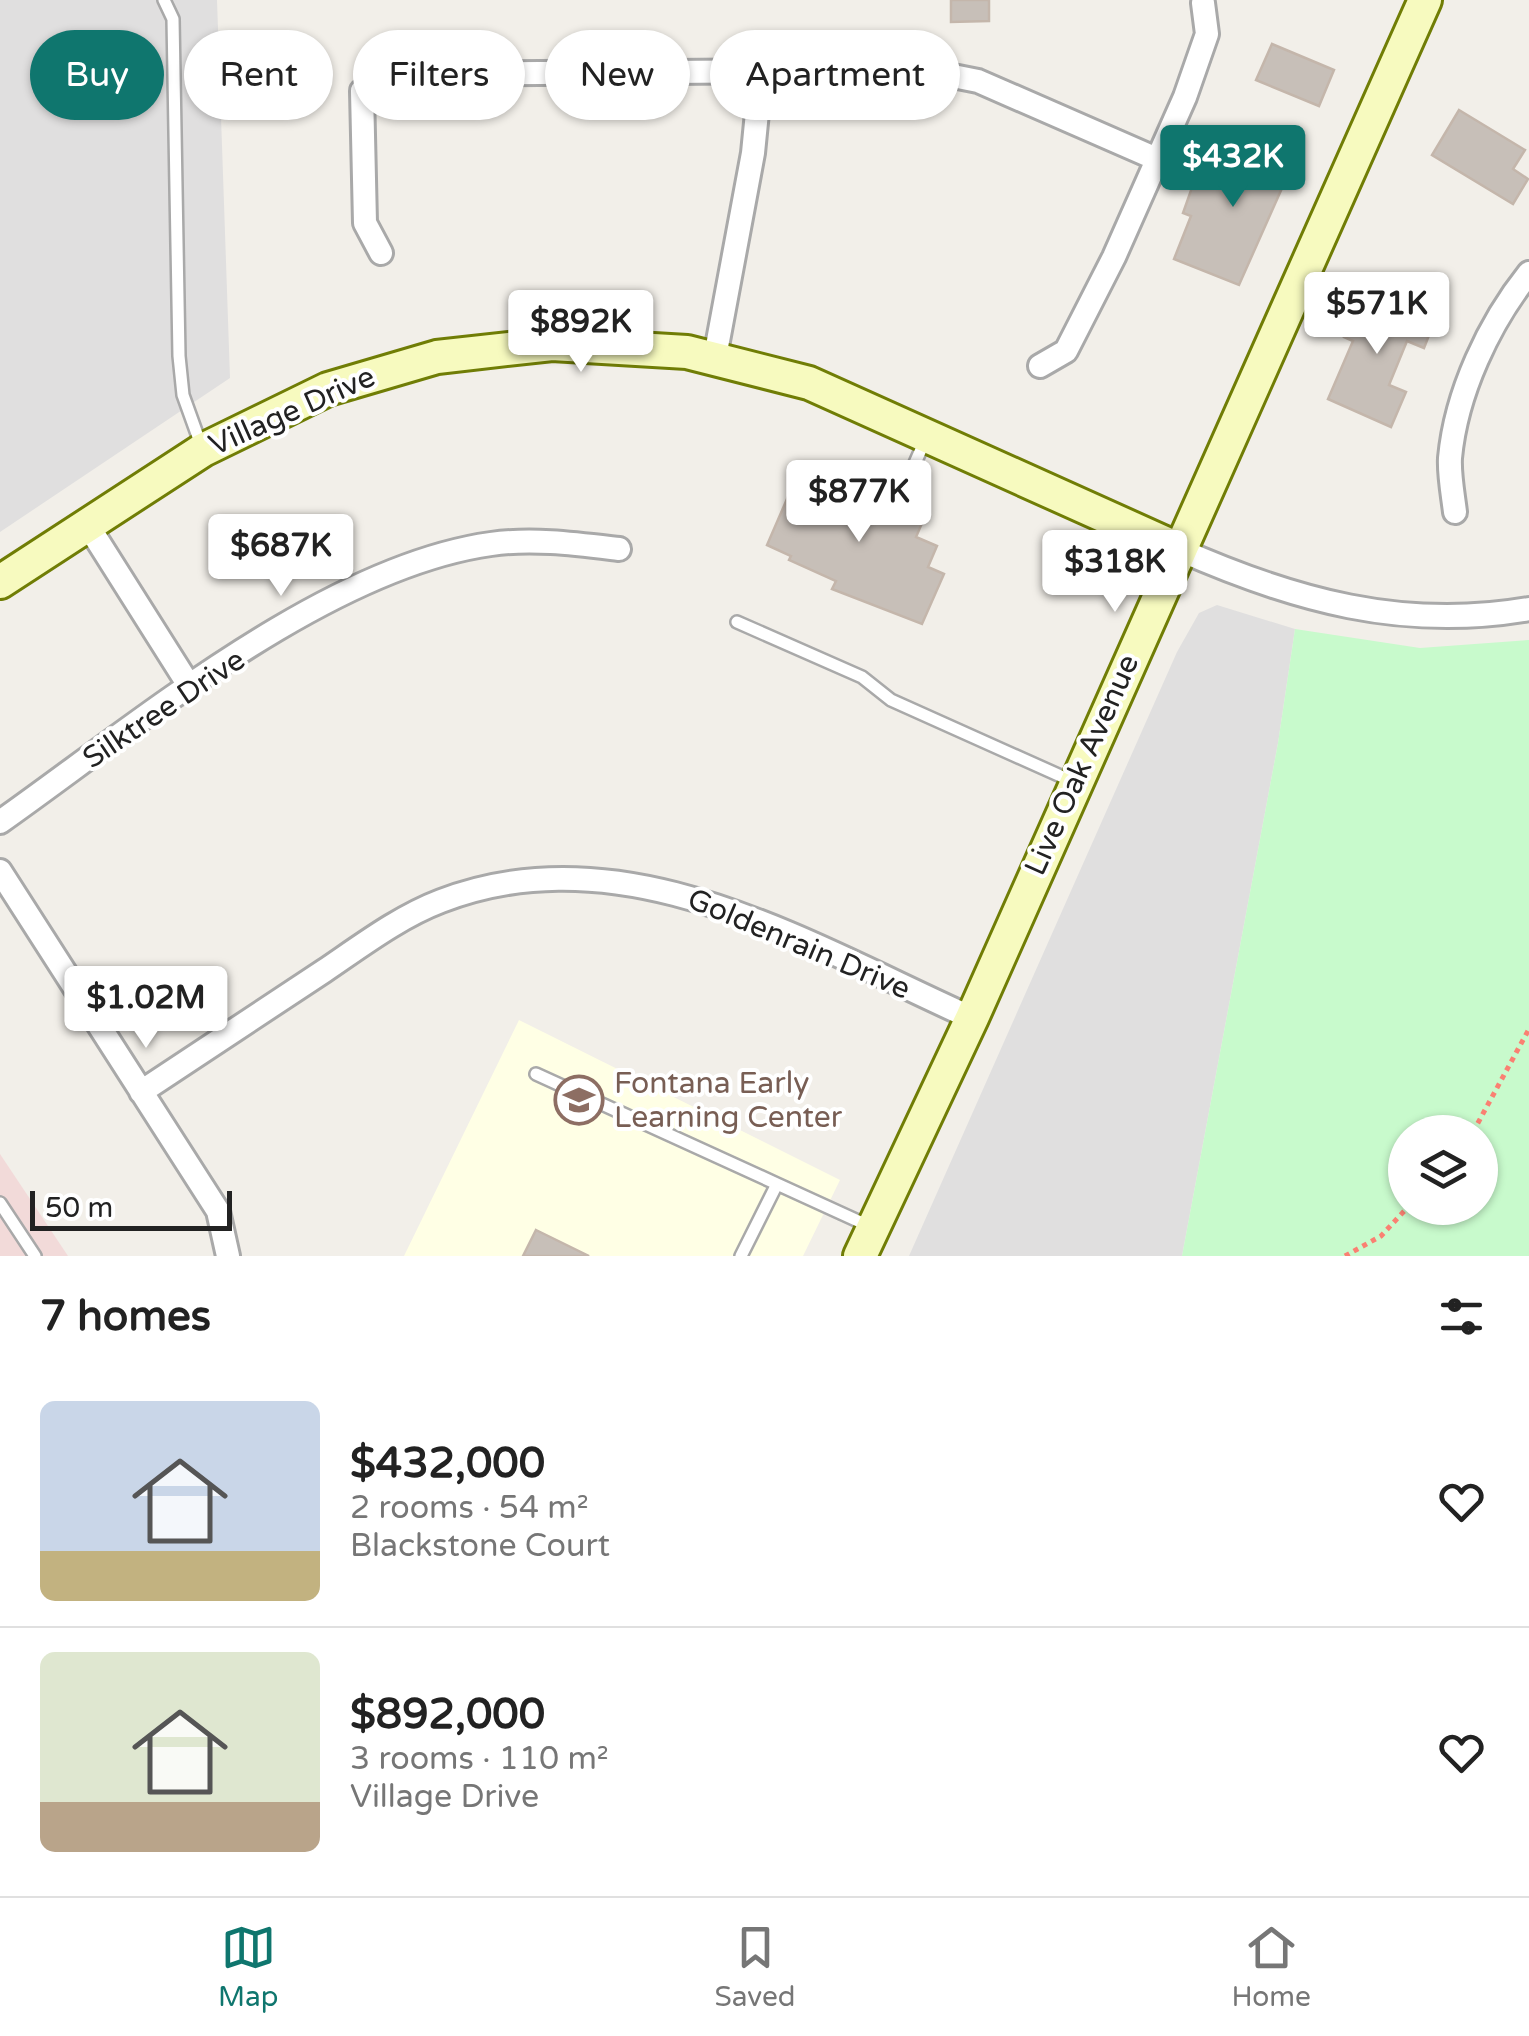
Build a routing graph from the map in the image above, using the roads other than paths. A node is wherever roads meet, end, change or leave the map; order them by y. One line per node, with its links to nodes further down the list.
1 (164, 0): 13 (lane)
2 (1425, 0): 18 (street, Live Oak Avenue)
3 (1203, 3): 7 (street)
4 (710, 72): 8 (street)
5 (960, 76): 7 (street)
6 (756, 120): 10 (street)
7 (1159, 160): 11 (street)
8 (381, 254)
9 (1529, 273): 15 (street)
10 (715, 357): 12 (street, Village Drive); 13 (street, Village Drive)
11 (1040, 366)
12 (928, 434): 14 (lane); 18 (street, Village Drive)
13 (203, 450): 16 (street, Village Drive)
14 (898, 502)
15 (1455, 512)
16 (87, 524): 19 (street, Village Drive); 22 (street)
17 (619, 548): 22 (street, Silktree Drive)
18 (1178, 548): 20 (street, Village Drive); 23 (street, Live Oak Avenue)
19 (0, 582)
20 (1529, 609)
21 (738, 622): 23 (lane)
22 (190, 687): 24 (street, Silktree Drive)
23 (1074, 782): 26 (street, Live Oak Avenue)
24 (0, 822)
25 (0, 871): 28 (street)
26 (972, 1018): 28 (street, Goldenrain Drive); 31 (street, Live Oak Avenue)
27 (536, 1074): 29 (lane)
28 (141, 1092): 33 (street)
29 (776, 1184): 31 (lane); 34 (lane)
30 (0, 1203): 32 (lane)
31 (866, 1242)
32 (35, 1256)
33 (228, 1256)
34 (741, 1256)

